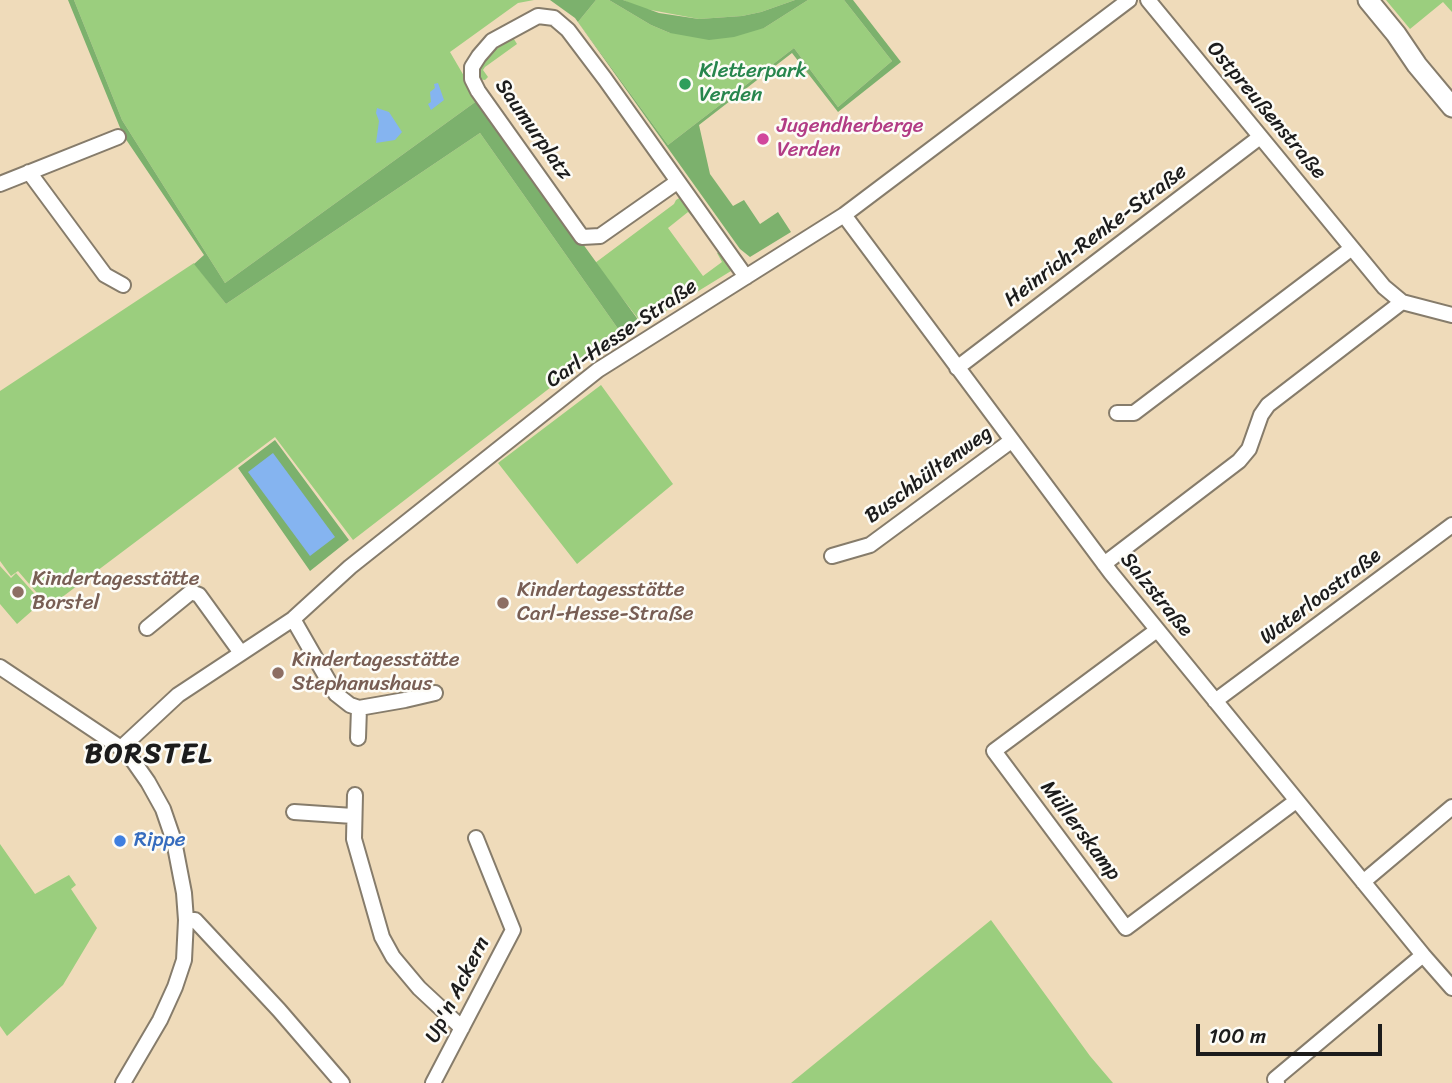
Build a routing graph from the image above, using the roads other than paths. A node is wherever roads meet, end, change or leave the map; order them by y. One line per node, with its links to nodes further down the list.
1 (1129, 0): 12 (street, Carl-Hesse-Straße)
2 (1147, 0): 8 (street, Ostpreußenstraße)
3 (1353, 0): 5 (main road)
4 (1368, 0): 5 (main road)
5 (1417, 65): 6 (main road)
6 (1452, 107)
7 (118, 137): 9 (street)
8 (1260, 137): 13 (street, Ostpreußenstraße); 18 (street, Heinrich-Renke-Straße)
9 (29, 172): 11 (street); 15 (street)
10 (677, 182): 10 (street, Saumurplatz); 14 (street, Saumurplatz)
11 (0, 184)
12 (844, 215): 14 (street, Carl-Hesse-Straße); 18 (street, Salzstraße)
13 (1352, 248): 16 (street, Ostpreußenstraße); 19 (street)
14 (746, 277): 24 (street, Carl-Hesse-Straße)
15 (123, 285)
16 (1402, 302): 17 (street, Ostpreußenstraße); 23 (street)
17 (1452, 315)
18 (957, 368): 20 (street, Salzstraße)
19 (1117, 413)
20 (1011, 441): 22 (street, Buschbültenweg); 23 (street, Salzstraße)
21 (1452, 525): 30 (street, Waterloostraße)
22 (832, 556)
23 (1104, 564): 26 (street, Salzstraße)
24 (293, 619): 27 (street, Carl-Hesse-Straße); 31 (street)
25 (147, 628): 27 (street)
26 (1157, 630): 30 (street, Salzstraße); 35 (street, Müllerskamp)
27 (241, 653): 33 (street, Carl-Hesse-Straße)
28 (0, 667): 33 (street)
29 (435, 692): 31 (street)
30 (1215, 701): 35 (street, Salzstraße)
31 (359, 708): 32 (street)
32 (358, 738)
33 (121, 748): 41 (street)
34 (355, 795): 38 (street)
35 (1296, 801): 40 (street, Salzstraße)
36 (1452, 807): 40 (street)
37 (294, 812): 38 (street)
38 (353, 817): 44 (street)
39 (477, 838): 44 (street, Up'n Ackern)
40 (1363, 882): 42 (street, Salzstraße)
41 (186, 920): 45 (street); 46 (street)
42 (1423, 955): 43 (street, Salzstraße); 48 (street)
43 (1452, 988)
44 (462, 1028): 47 (street, Up'n Ackern)
45 (123, 1083)
46 (342, 1083)
47 (433, 1083)
48 (1277, 1083)

